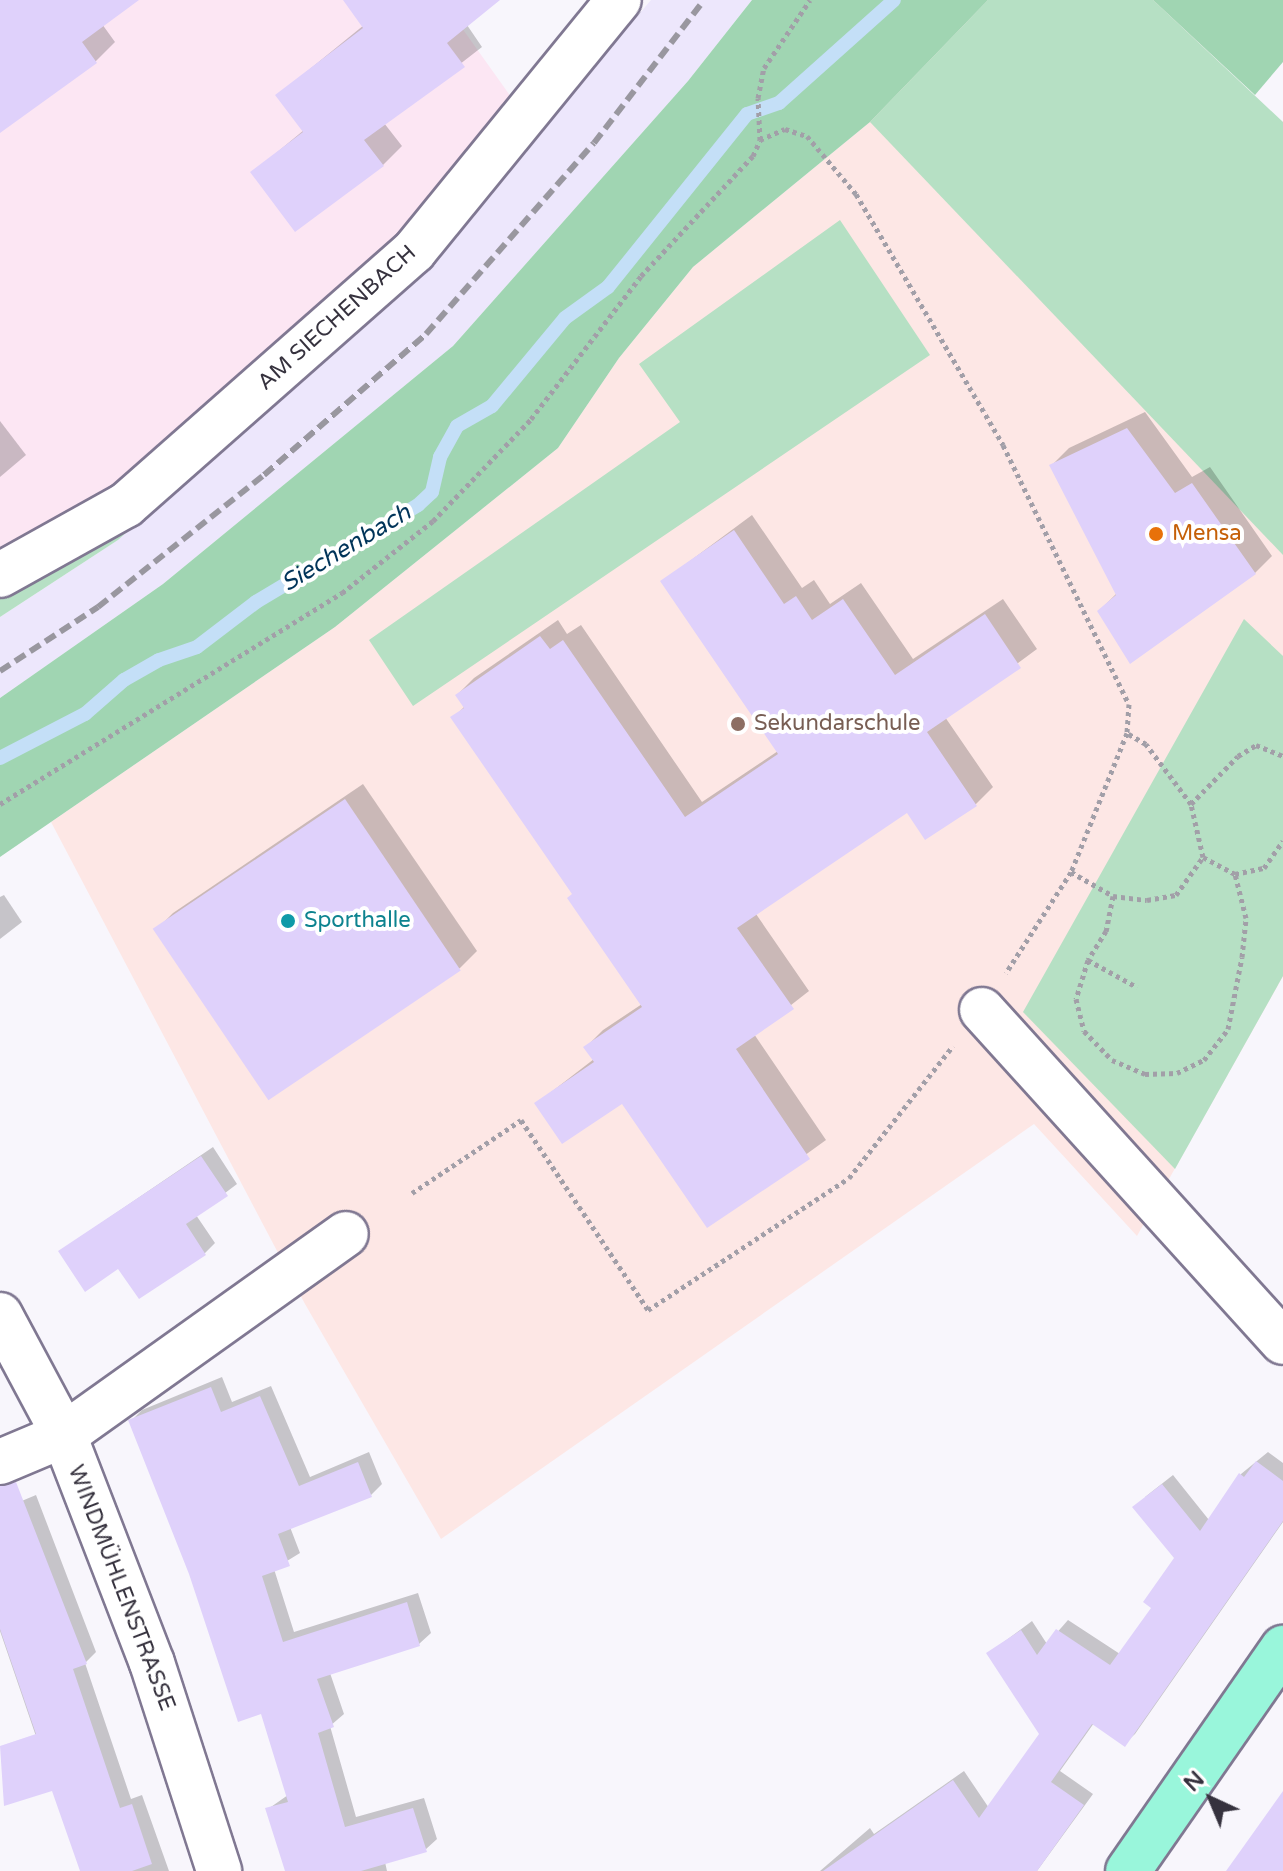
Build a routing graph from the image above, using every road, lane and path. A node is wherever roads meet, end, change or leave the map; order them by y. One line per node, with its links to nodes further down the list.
1 (619, 0): 4 (street, AM SIECHENBACH)
2 (810, 0): 3 (path)
3 (760, 140): 5 (path); 7 (path)
4 (0, 575)
5 (1127, 733): 8 (path); 11 (path)
6 (1283, 756): 8 (path)
7 (0, 804)
8 (1191, 804): 10 (path)
9 (1283, 841): 12 (path)
10 (1203, 857): 12 (path); 13 (path)
11 (1071, 872): 13 (path); 16 (path)
12 (1235, 874): 14 (path)
13 (1113, 896): 14 (path)
14 (1088, 960): 15 (path)
15 (1137, 987)
16 (982, 1010): 17 (path); 20 (street)
17 (412, 1193)
18 (346, 1234): 21 (street)
19 (0, 1315): 21 (street, WINDMÜHLENSTRASSE)
20 (1283, 1342)
21 (64, 1435): 22 (street); 24 (street, WINDMÜHLENSTRASSE)
22 (0, 1462)
23 (1283, 1648): 25 (main road)
24 (219, 1871)
25 (1128, 1871)

